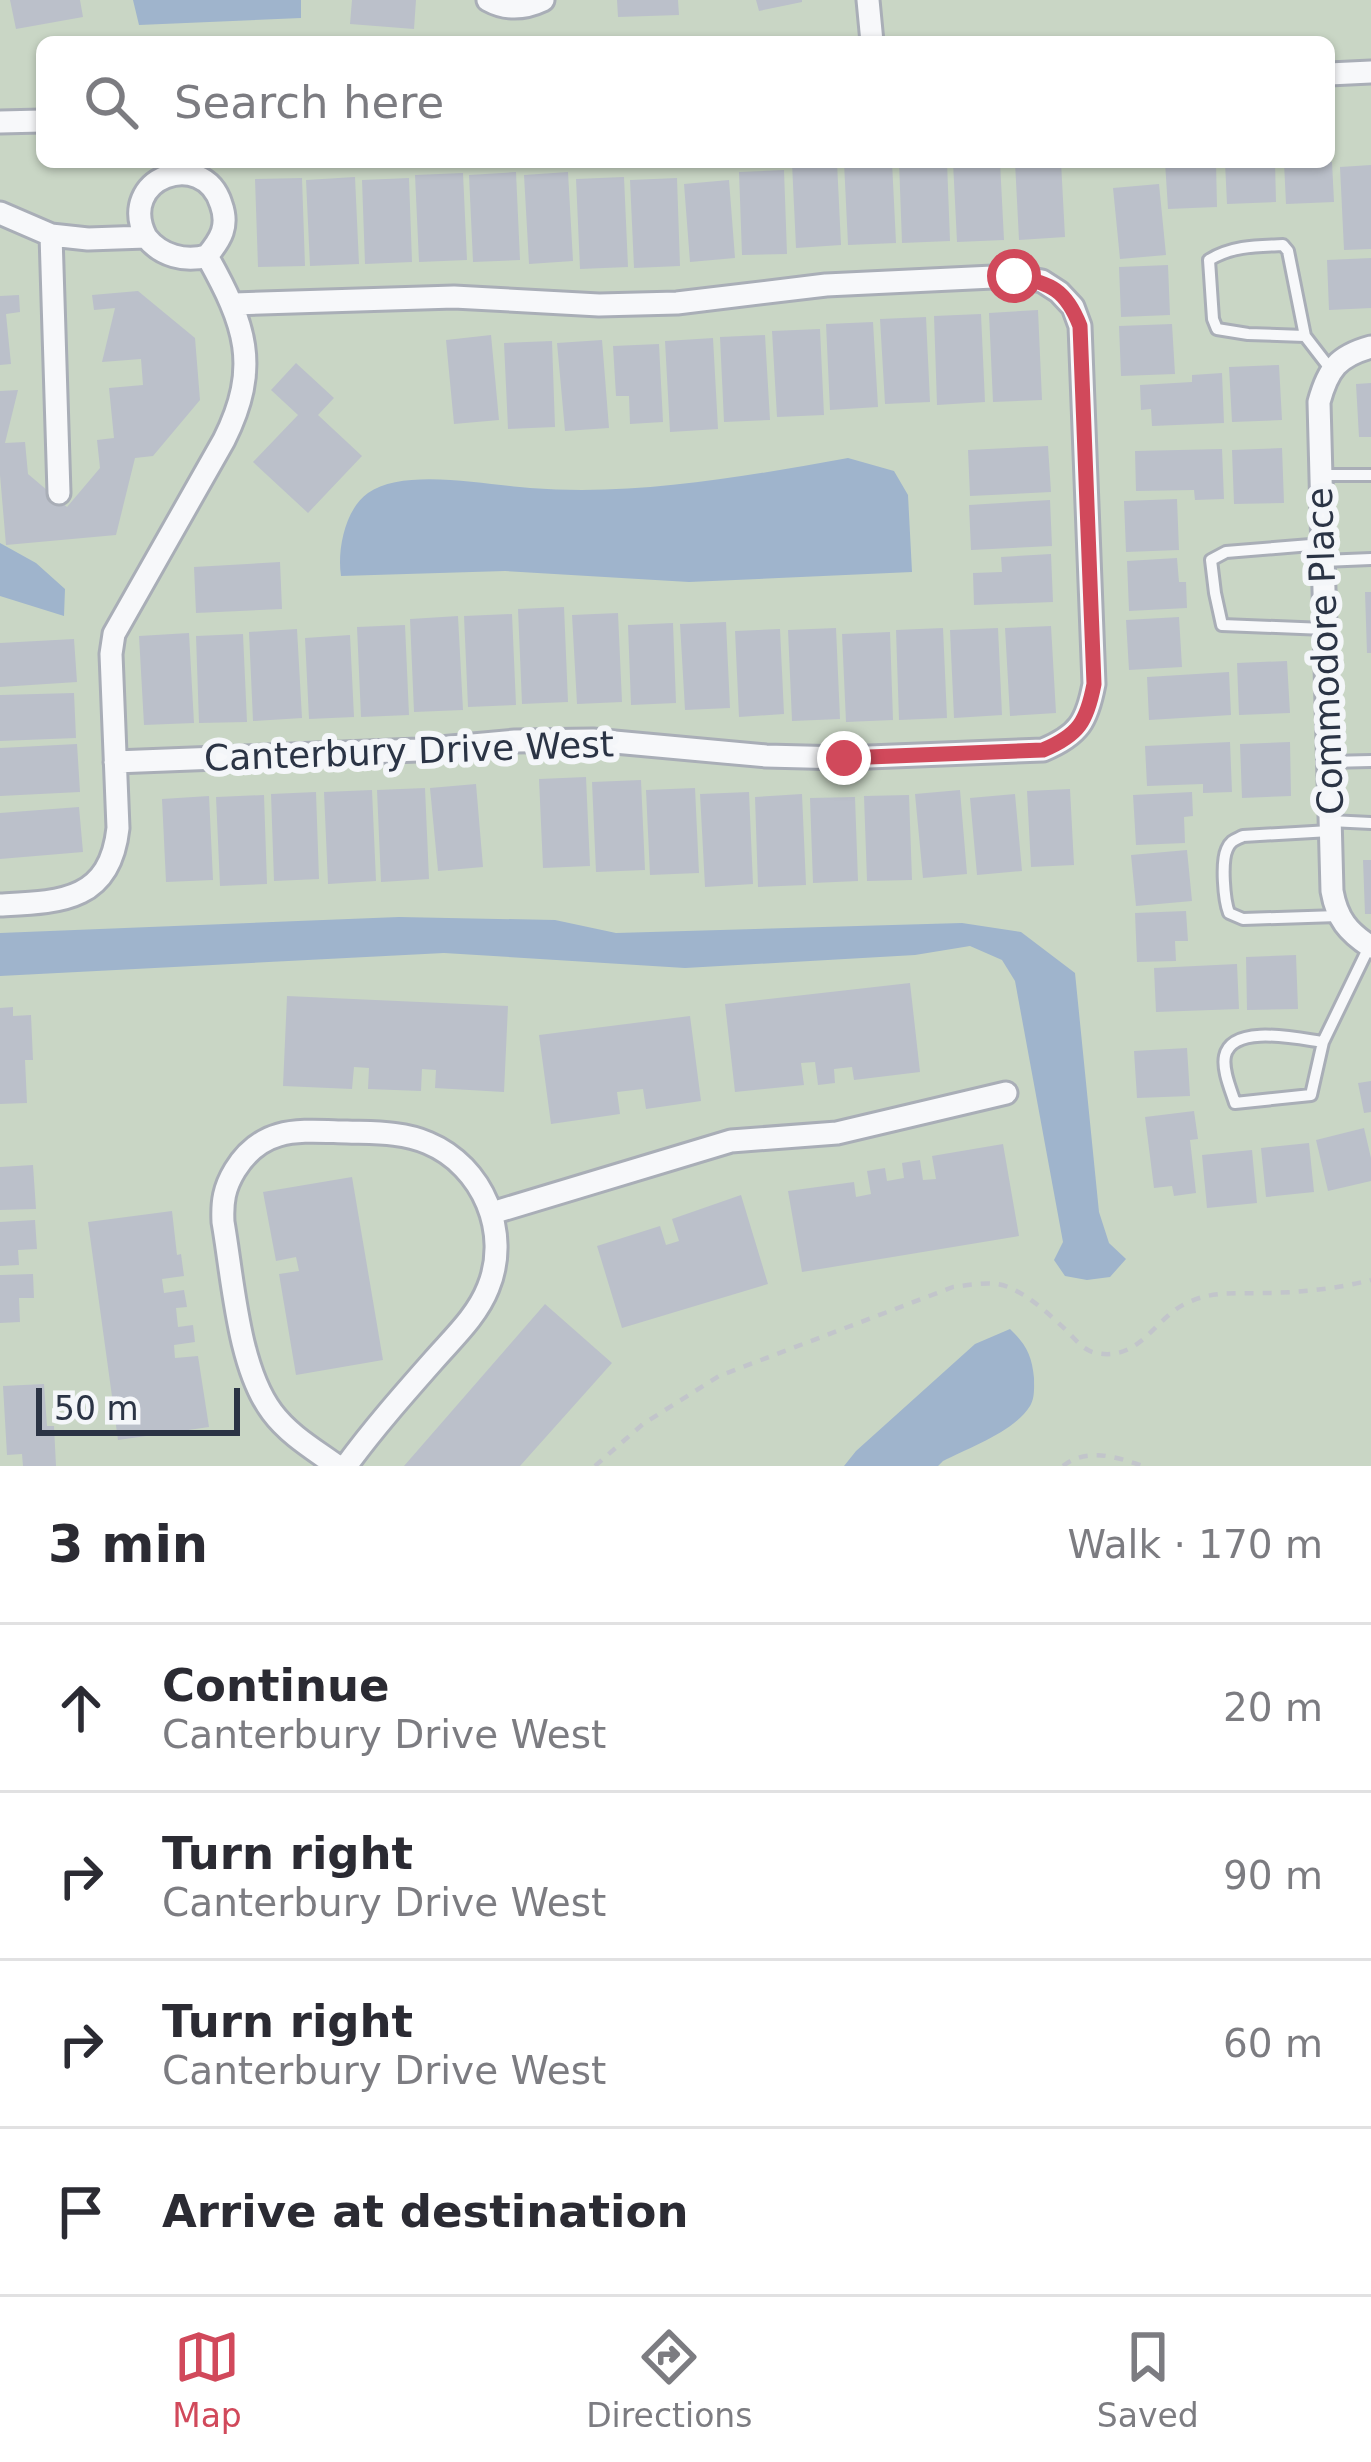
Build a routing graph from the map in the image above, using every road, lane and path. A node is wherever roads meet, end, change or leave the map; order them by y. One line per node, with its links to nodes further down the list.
1 (488, 0): 2 (street)
2 (543, 0)
3 (868, 0): 4 (street)
4 (871, 36)
5 (1371, 72): 6 (street)
6 (1335, 74)
7 (36, 121): 8 (street)
8 (0, 122)
9 (181, 168): 12 (street); 13 (street)
10 (0, 213): 11 (street)
11 (51, 235): 12 (street); 20 (street)
12 (146, 238): 13 (street)
13 (207, 256): 14 (street)
14 (234, 304): 25 (street); 25 (street, Canterbury Drive West)
15 (1305, 337): 15 (lane); 17 (lane)
16 (1361, 350): 17 (street)
17 (1332, 371): 18 (street, Commodore Place)
18 (1321, 475): 19 (lane); 21 (street, Commodore Place)
19 (1371, 475)
20 (59, 493)
21 (1323, 552): 22 (lane); 23 (street, Commodore Place); 23 (lane)
22 (1371, 560)
23 (1324, 629): 26 (street, Commodore Place)
24 (1371, 761): 26 (lane)
25 (115, 762): 29 (street)
26 (1328, 762): 28 (street, Commodore Place)
27 (1371, 823): 28 (lane)
28 (1330, 826): 30 (street, Commodore Place); 30 (lane)
29 (0, 905)
30 (1338, 916): 31 (street)
31 (1370, 947): 32 (lane)
32 (1323, 1042): 32 (lane)
33 (1006, 1093): 34 (street)
34 (492, 1213): 36 (street); 36 (street)
35 (1371, 1280): 37 (path)
36 (341, 1466)
37 (595, 1466)
38 (1063, 1466): 39 (path)
39 (1144, 1466)

